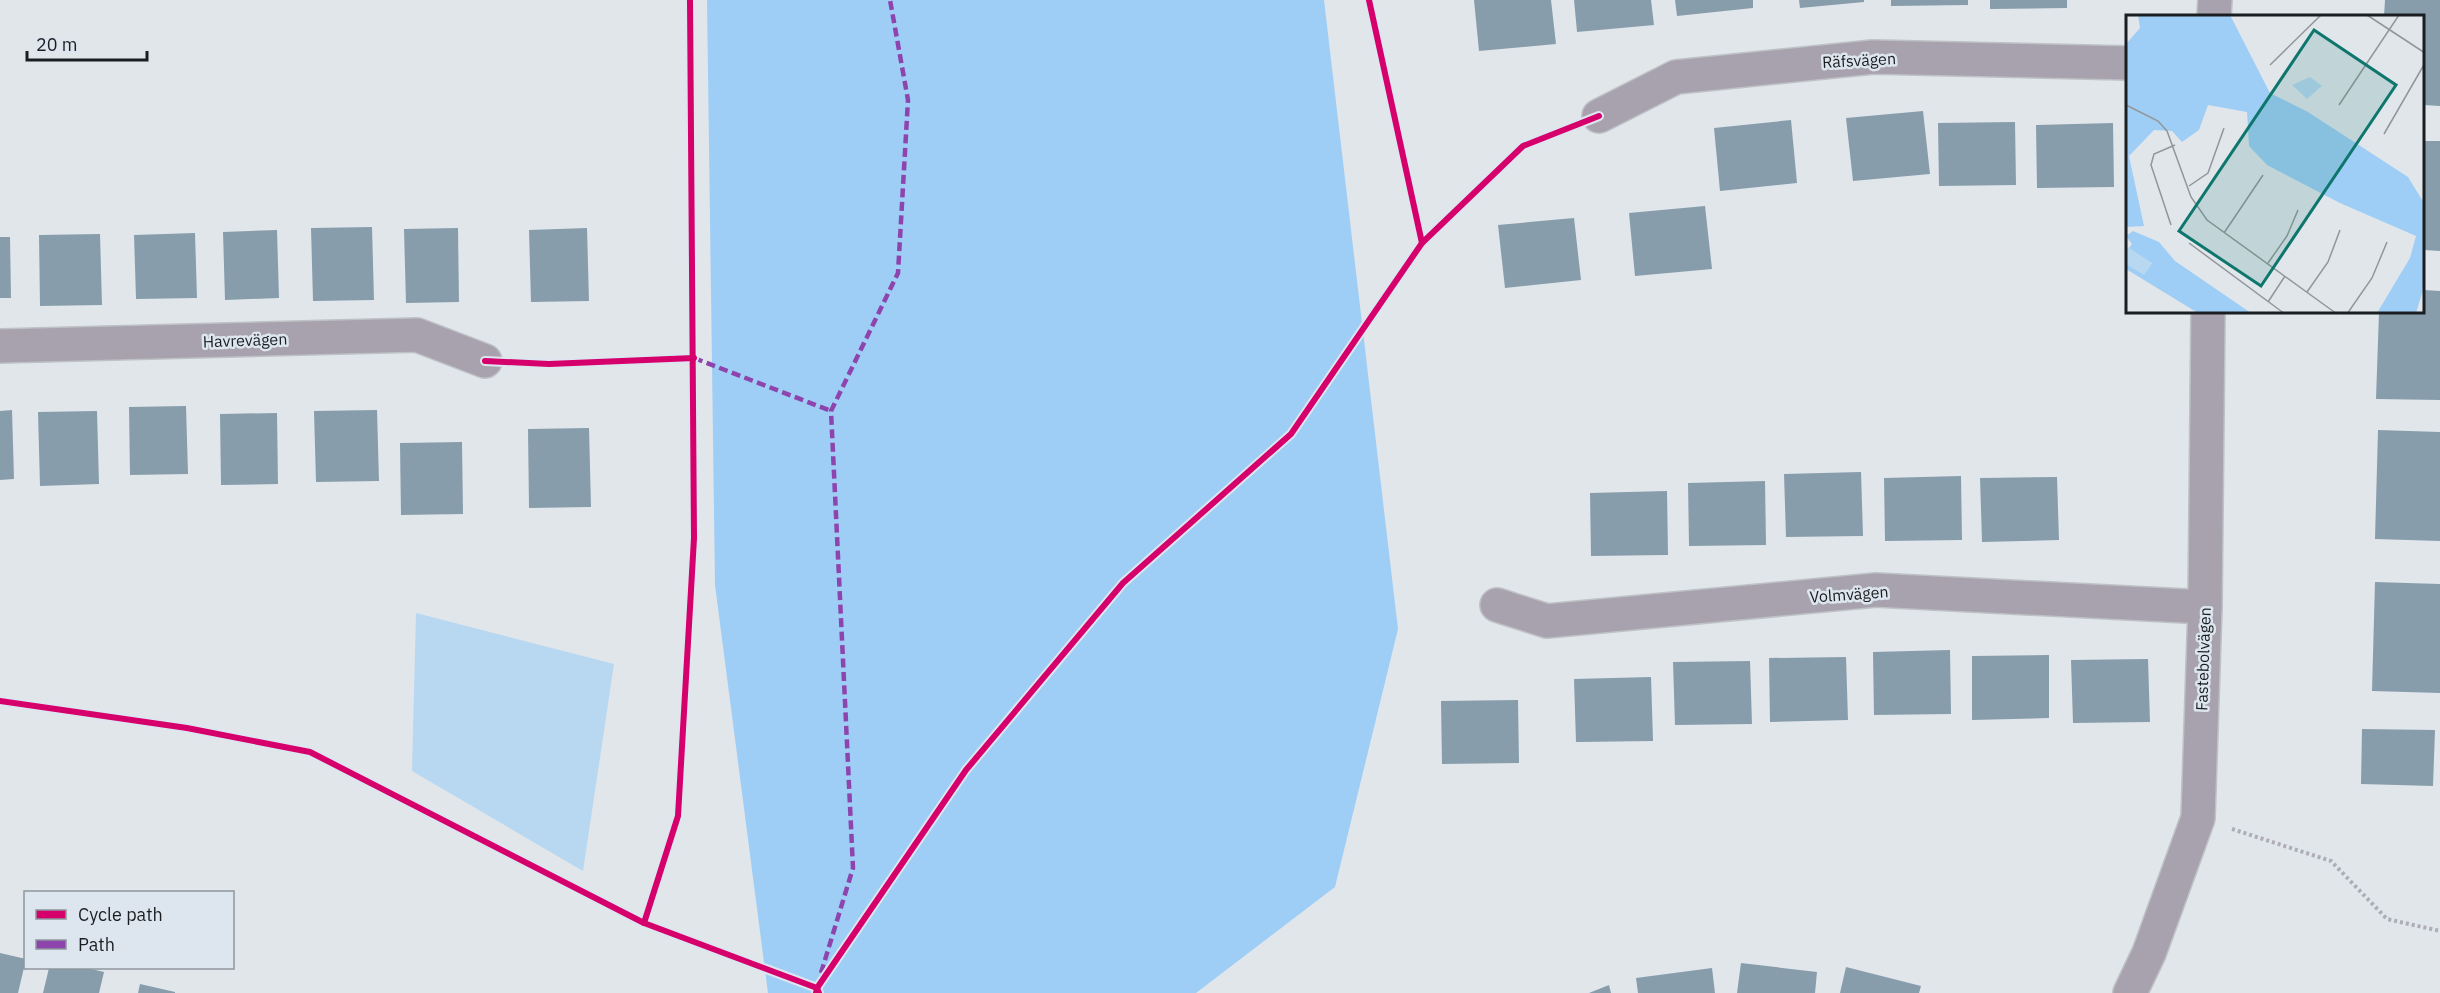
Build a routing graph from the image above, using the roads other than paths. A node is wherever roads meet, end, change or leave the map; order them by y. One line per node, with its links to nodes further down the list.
1 (2215, 0): 2 (street)
2 (2214, 15)
3 (2126, 63): 4 (street, Räfsvägen)
4 (1599, 116)
5 (2208, 314): 9 (street, Fastebolvägen)
6 (0, 346): 7 (street, Havrevägen)
7 (485, 361)
8 (1497, 605): 9 (street, Volmvägen)
9 (2205, 608): 10 (street, Fastebolvägen)
10 (2130, 993)

